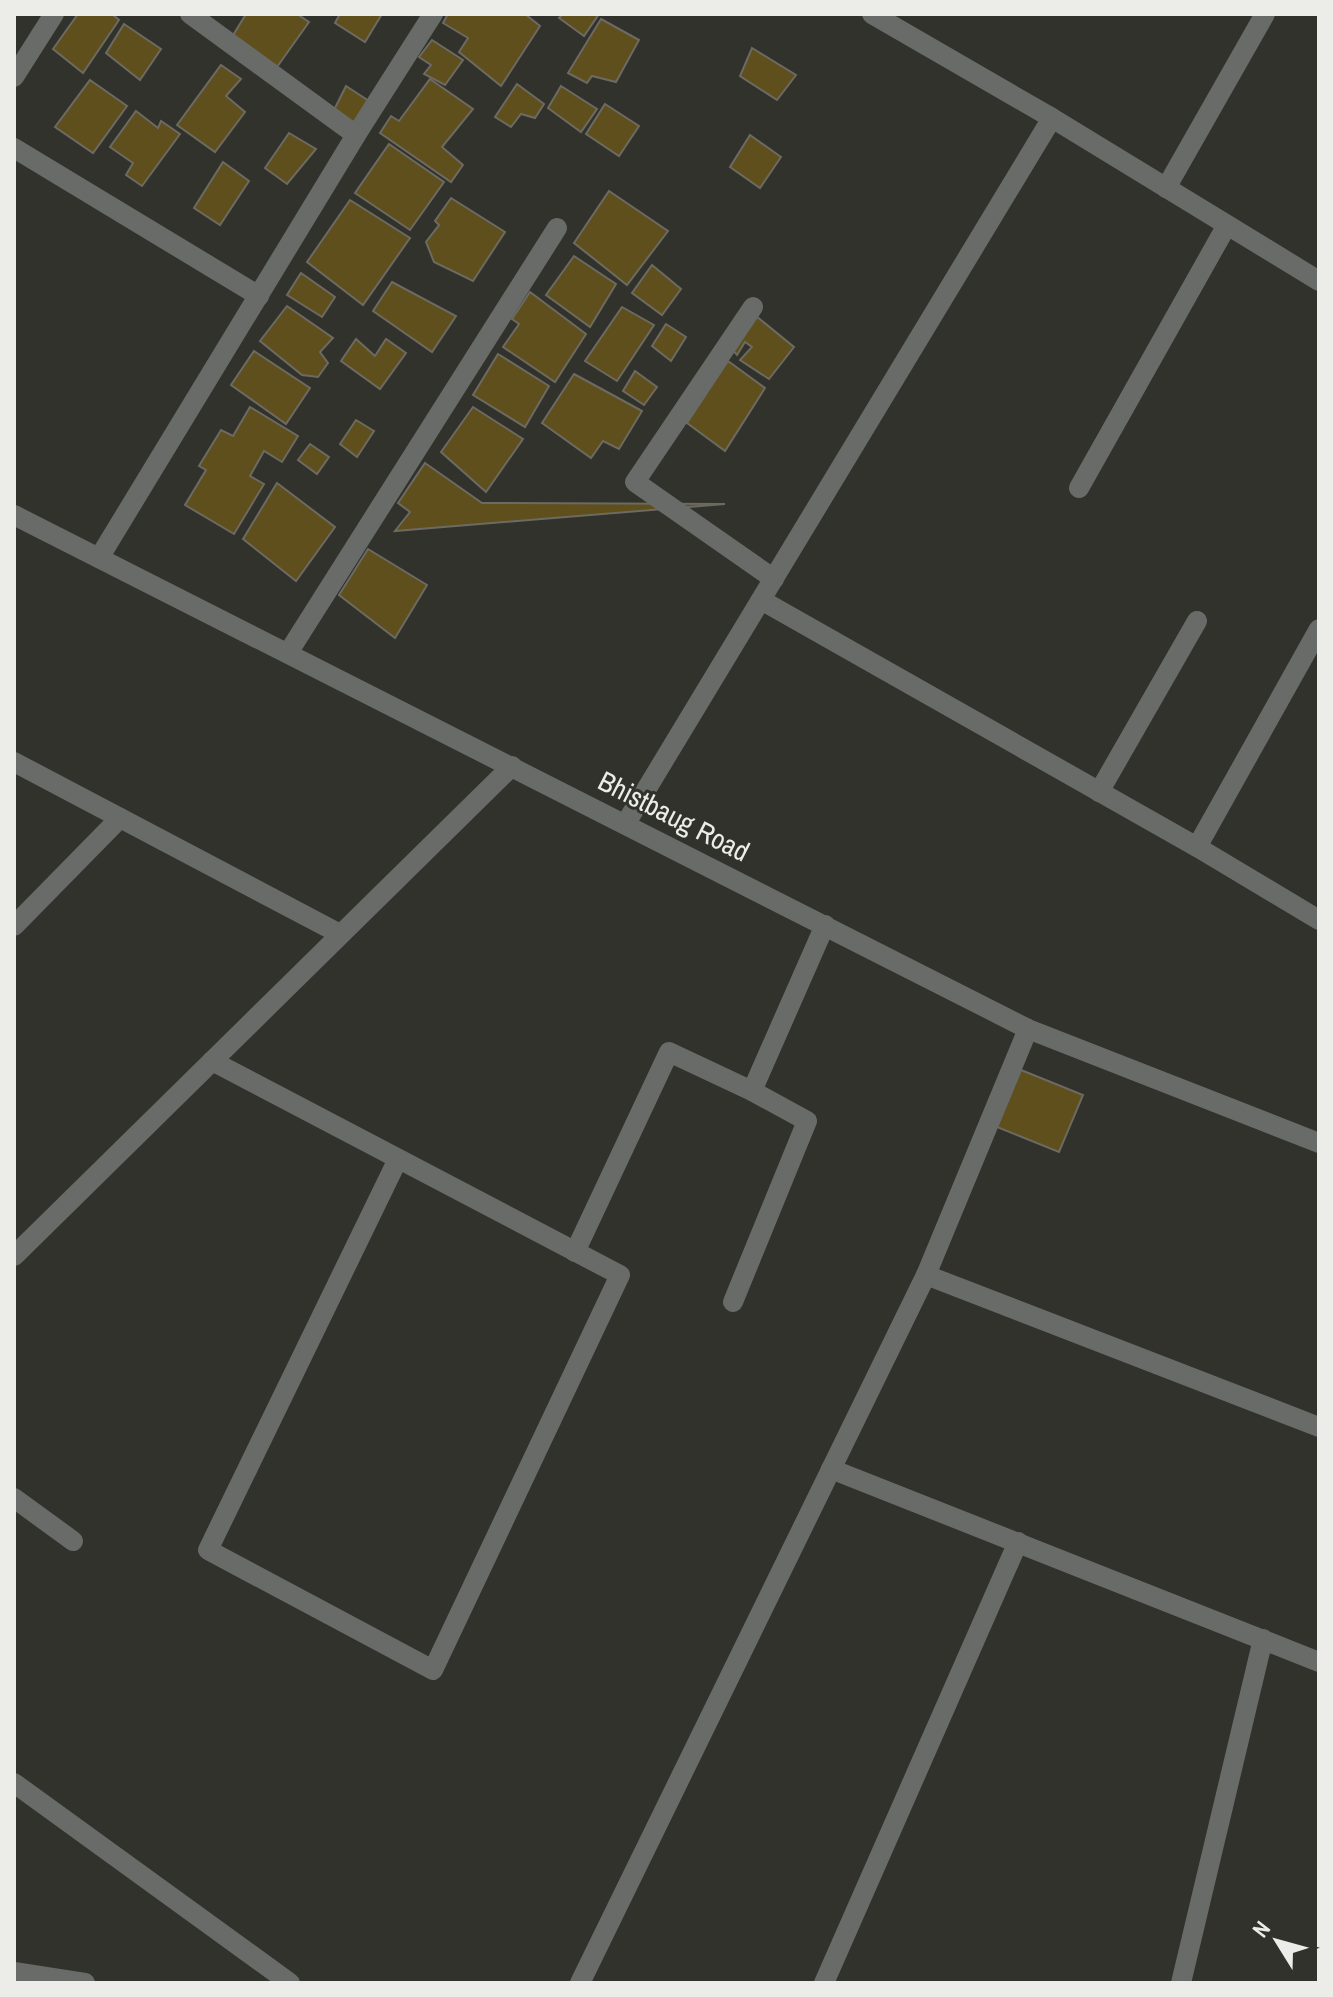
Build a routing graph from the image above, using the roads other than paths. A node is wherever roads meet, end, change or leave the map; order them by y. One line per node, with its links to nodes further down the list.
1 (54, 14): 6 (street)
2 (190, 14): 8 (street)
3 (433, 14): 8 (street)
4 (872, 14): 7 (street)
5 (1265, 14): 10 (street)
6 (14, 77)
7 (1052, 118): 10 (street); 19 (street)
8 (356, 135): 14 (street)
9 (14, 148): 14 (street)
10 (1166, 188): 11 (street)
11 (1227, 225): 13 (street); 16 (street)
12 (557, 228): 23 (street)
13 (1319, 281)
14 (259, 296): 18 (street)
15 (753, 307): 19 (street)
16 (1079, 488)
17 (14, 515): 18 (street, Bhistbaug Road)
18 (99, 558): 23 (street, Bhistbaug Road)
19 (774, 579): 20 (street)
20 (761, 600): 26 (street); 28 (street)
21 (1197, 621): 26 (street)
22 (1319, 629): 29 (street)
23 (288, 653): 25 (street, Bhistbaug Road)
24 (14, 762): 27 (street)
25 (512, 766): 28 (street, Bhistbaug Road); 33 (street)
26 (1099, 792): 29 (street)
27 (120, 818): 32 (street); 33 (street)
28 (626, 823): 31 (street, Bhistbaug Road)
29 (1197, 847): 30 (street)
30 (1319, 920)
31 (825, 925): 34 (street, Bhistbaug Road); 36 (street)
32 (14, 926)
33 (340, 934): 35 (street)
34 (1028, 1029): 37 (street, Bhistbaug Road); 41 (street)
35 (212, 1061): 38 (street); 40 (street)
36 (752, 1091): 39 (street); 42 (street)
37 (1319, 1143)
38 (398, 1159): 39 (street); 39 (street)
39 (575, 1252)
40 (14, 1256)
41 (926, 1275): 43 (street); 44 (street)
42 (733, 1302)
43 (1319, 1427)
44 (831, 1469): 47 (street); 54 (street)
45 (14, 1498): 46 (street)
46 (73, 1541)
47 (1018, 1542): 48 (street); 55 (street)
48 (1263, 1639): 49 (street); 56 (street)
49 (1319, 1662)
50 (14, 1783): 53 (street)
51 (14, 1972): 52 (street)
52 (85, 1983)
53 (290, 1983)
54 (580, 1983)
55 (824, 1983)
56 (1181, 1983)

